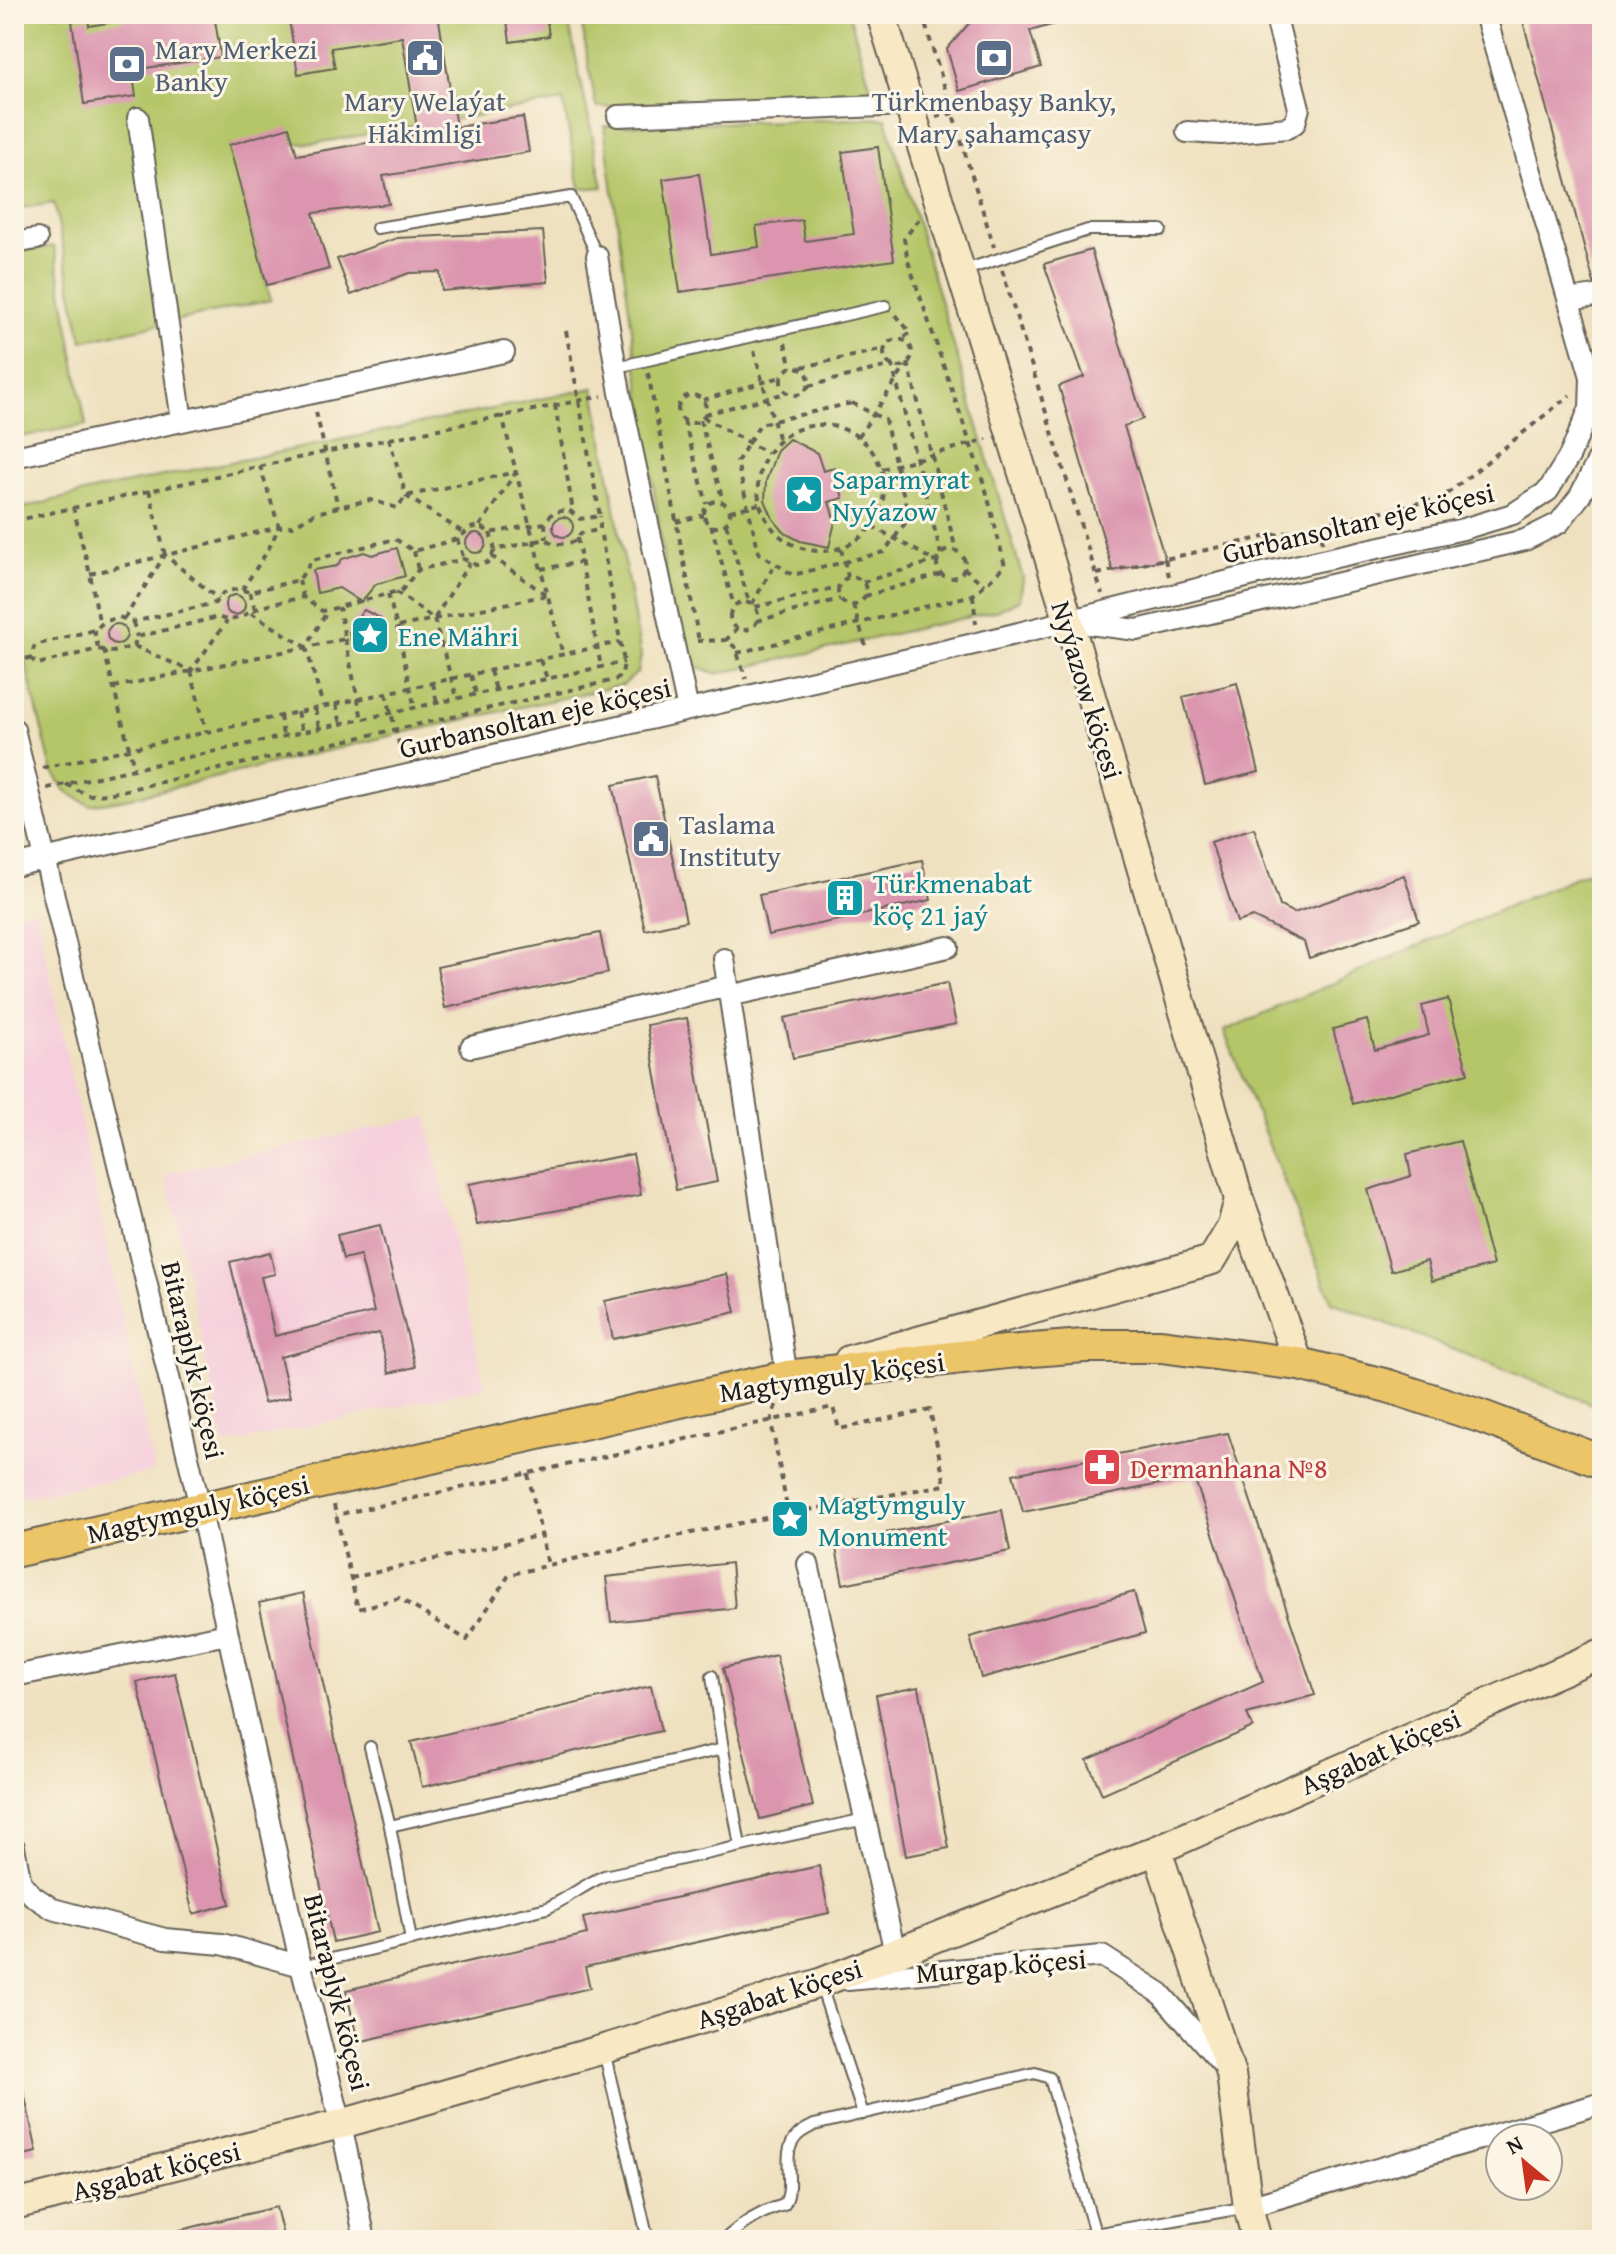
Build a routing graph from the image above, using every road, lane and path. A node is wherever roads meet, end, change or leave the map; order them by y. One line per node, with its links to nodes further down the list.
1 (881, 14): 5 (street, Nyýazow köçesi)
2 (922, 14): 15 (path)
3 (1275, 14): 8 (street)
4 (1485, 14): 18 (street, Gurbansoltan eje köçesi)
5 (909, 105): 6 (street); 9 (street, Nyýazow köçesi)
6 (618, 116)
7 (138, 118): 48 (street)
8 (1187, 132)
9 (937, 195): 16 (street, Nyýazow köçesi); 55 (path)
10 (377, 228): 14 (lane)
11 (1161, 230): 15 (lane)
12 (37, 239): 13 (street)
13 (14, 243)
14 (597, 256): 29 (street)
15 (998, 258): 16 (lane); 114 (path)
16 (960, 272): 50 (street, Nyýazow köçesi)
17 (1602, 295): 18 (street)
18 (1569, 300): 33 (street, Gurbansoltan eje köçesi)
19 (885, 306): 21 (lane); 23 (path)
20 (565, 325): 41 (path)
21 (782, 329): 22 (lane); 30 (path)
22 (750, 337): 26 (lane); 35 (path)
23 (903, 339): 24 (path); 27 (path)
24 (885, 349): 28 (path); 31 (path)
25 (504, 352): 37 (street)
26 (646, 361): 29 (lane); 80 (path)
27 (908, 364): 28 (path); 34 (path); 59 (path)
28 (892, 365): 34 (path); 36 (path)
29 (617, 367): 38 (street)
30 (791, 368): 31 (path); 32 (path)
31 (800, 368): 36 (path)
32 (781, 377): 35 (path); 39 (path)
33 (1591, 377): 114 (path); 136 (street, Gurbansoltan eje köçesi)
34 (897, 381): 44 (path); 61 (path)
35 (764, 382): 40 (path); 42 (path)
36 (809, 386): 39 (path)
37 (312, 393): 48 (street); 56 (path)
38 (620, 393): 41 (path); 154 (street)
39 (786, 393): 40 (path)
40 (767, 397): 46 (path); 47 (path)
41 (578, 399): 43 (path); 77 (path)
42 (703, 400): 46 (path); 49 (path)
43 (554, 404): 45 (path); 75 (path)
44 (874, 414): 47 (path); 51 (path); 62 (path)
45 (502, 415): 52 (path); 65 (path)
46 (703, 417): 49 (path); 54 (path); 68 (path)
47 (774, 420): 53 (path); 54 (path)
48 (182, 421): 60 (street)
49 (684, 421): 69 (path)
50 (1010, 432): 55 (path); 143 (street, Nyýazow köçesi)
51 (858, 437): 53 (path); 64 (path)
52 (389, 438): 56 (path); 67 (path)
53 (779, 441): 58 (path)
54 (748, 443): 58 (path); 71 (path)
55 (969, 444): 59 (path); 118 (path)
56 (325, 452): 63 (path); 73 (path)
57 (1602, 452): 143 (street, Gurbansoltan eje köçesi)
58 (768, 453): 70 (path)
59 (930, 455): 61 (path); 98 (path)
60 (14, 457)
61 (917, 459): 62 (path); 100 (path)
62 (896, 465): 64 (path); 94 (path)
63 (260, 466): 66 (path); 87 (path)
64 (882, 469): 86 (path)
65 (516, 472): 67 (path); 83 (path); 85 (path)
66 (149, 490): 72 (path); 101 (path)
67 (406, 496): 73 (path); 89 (path)
68 (723, 501): 69 (path); 74 (path)
69 (707, 504): 76 (path)
70 (759, 504): 71 (path); 96 (path)
71 (748, 506): 74 (path); 108 (path)
72 (73, 507): 79 (path); 112 (path)
73 (338, 507): 87 (path)
74 (730, 511): 82 (path)
75 (573, 513): 78 (path); 81 (path)
76 (704, 515): 80 (path); 84 (path)
77 (600, 516): 78 (path); 88 (path)
78 (580, 519): 91 (path)
79 (14, 521)
80 (676, 522): 152 (path)
81 (545, 523): 83 (path); 93 (path)
82 (726, 524): 84 (path); 130 (path)
83 (531, 525): 90 (path); 95 (path)
84 (711, 525): 132 (path)
85 (480, 526): 89 (path); 90 (path)
86 (872, 526): 94 (path); 96 (path)
87 (279, 527): 101 (path); 120 (path)
88 (600, 530): 91 (path); 153 (path)
89 (464, 533): 92 (path)
90 (490, 533): 97 (path)
91 (579, 535): 93 (path); 106 (path)
92 (457, 539): 99 (path); 103 (path)
93 (546, 539): 95 (path)
94 (893, 539): 104 (path); 107 (path)
95 (535, 541): 97 (path); 110 (path)
96 (841, 549): 107 (path)
97 (495, 550): 102 (path)
98 (956, 550): 100 (path); 109 (path)
99 (414, 551): 111 (path); 116 (path)
100 (941, 554): 104 (path)
101 (165, 555): 112 (path); 129 (path); 138 (path)
102 (491, 556): 105 (path); 124 (path)
103 (464, 559): 105 (path); 111 (path)
104 (936, 560): 113 (path); 117 (path)
105 (470, 562): 139 (path)
106 (582, 562): 110 (path); 158 (path)
107 (844, 562): 108 (path); 115 (path)
108 (775, 564): 130 (path)
109 (964, 568): 113 (path); 118 (path)
110 (541, 569): 124 (path)
111 (418, 570): 122 (path)
112 (90, 574): 145 (path)
113 (942, 574): 126 (path)
114 (1097, 574): 136 (path)
115 (848, 577): 117 (path); 119 (path)
116 (299, 580): 121 (path); 127 (path)
117 (863, 582): 126 (path)
118 (984, 585): 125 (path)
119 (838, 587): 128 (path); 130 (path)
120 (242, 590): 121 (path); 129 (path)
121 (250, 592): 135 (path)
122 (396, 592): 123 (path); 139 (path)
123 (388, 594): 133 (path); 146 (path)
124 (547, 595): 139 (path); 161 (path)
125 (973, 595): 144 (path); 155 (path)
126 (865, 596): 131 (path)
127 (303, 597): 134 (path); 135 (path)
128 (840, 599): 131 (path); 141 (path)
129 (217, 601): 137 (path); 142 (path)
130 (752, 605): 132 (path); 141 (path)
131 (853, 605): 144 (path)
132 (734, 606): 147 (path)
133 (339, 607): 134 (path); 150 (path)
134 (328, 610): 157 (path)
135 (253, 611): 140 (path); 157 (path)
136 (1107, 612): 143 (street, Gurbansoltan eje köçesi)
137 (218, 617): 140 (path); 149 (path)
138 (124, 619): 142 (path); 145 (path)
139 (434, 619): 146 (path); 172 (path)
140 (227, 621): 168 (path)
141 (757, 621): 147 (path)
142 (133, 622): 149 (path)
143 (1069, 622): 155 (street, Gurbansoltan eje köçesi); 210 (street, Nyýazow köçesi)
144 (859, 624): 160 (path); 167 (path)
145 (100, 626): 148 (path)
146 (397, 627): 175 (path)
147 (738, 628): 151 (path)
148 (94, 630): 159 (path); 162 (path)
149 (137, 637): 156 (path)
150 (345, 639): 157 (path); 181 (path)
151 (726, 640): 152 (path); 160 (path)
152 (699, 641): 154 (path)
153 (620, 642): 158 (path); 165 (path)
154 (675, 643): 187 (street)
155 (978, 643): 167 (street, Gurbansoltan eje köçesi)
156 (134, 646): 159 (path); 168 (path)
157 (306, 647): 168 (path); 184 (path)
158 (596, 648): 161 (path); 166 (path)
159 (101, 649): 162 (path); 174 (path)
160 (737, 653): 179 (path)
161 (563, 655): 163 (path)
162 (30, 658): 164 (path)
163 (540, 660): 169 (path); 171 (path)
164 (14, 661)
165 (624, 662): 166 (path); 195 (path)
166 (601, 667): 171 (path)
167 (873, 668): 179 (street, Gurbansoltan eje köçesi)
168 (191, 671): 174 (path); 196 (path)
169 (490, 671): 170 (path); 176 (path)
170 (471, 675): 172 (path); 178 (path)
171 (547, 678): 176 (path)
172 (451, 679): 173 (path); 180 (path)
173 (433, 683): 175 (path); 182 (path)
174 (114, 687): 199 (path)
175 (412, 688): 177 (path); 186 (path)
176 (496, 690): 178 (path)
177 (386, 693): 181 (path); 189 (path)
178 (476, 694): 180 (path)
179 (752, 695): 187 (street, Gurbansoltan eje köçesi)
180 (457, 698): 182 (path)
181 (358, 699): 183 (path); 191 (path)
182 (437, 703): 186 (path)
183 (336, 704): 184 (path); 192 (path)
184 (323, 707): 185 (path)
185 (315, 709): 188 (path); 193 (path)
186 (415, 709): 189 (path)
187 (688, 710): 201 (street, Gurbansoltan eje köçesi)
188 (297, 712): 190 (path); 197 (path)
189 (392, 713): 191 (path); 195 (path)
190 (280, 716): 196 (path); 198 (path)
191 (363, 720): 192 (path)
192 (341, 724): 193 (path)
193 (319, 728): 197 (path)
194 (14, 729): 202 (street, Bitaraplyk köçesi)
195 (395, 730): 201 (path); 203 (path)
196 (206, 732): 199 (path)
197 (302, 732): 198 (path)
198 (283, 736): 200 (path)
199 (130, 749): 200 (path); 202 (path)
200 (134, 768): 203 (path)
201 (408, 776): 204 (street, Gurbansoltan eje köçesi)
202 (27, 782): 203 (path); 204 (street, Bitaraplyk köçesi)
203 (66, 784)
204 (46, 859): 205 (street, Gurbansoltan eje köçesi); 218 (street, Bitaraplyk köçesi)
205 (14, 866)
206 (948, 947): 208 (street)
207 (724, 959): 208 (street)
208 (729, 991): 209 (street); 212 (street)
209 (471, 1047)
210 (1239, 1199): 211 (street, Nyýazow köçesi); 212 (street)
211 (1299, 1364): 212 (main road, Magtymguly köçesi); 214 (main road, Magtymguly köçesi)
212 (787, 1377): 213 (path); 217 (main road, Magtymguly köçesi)
213 (771, 1421): 215 (path); 219 (path); 219 (path)
214 (1589, 1458): 216 (main road)
215 (528, 1474): 220 (path); 221 (path)
216 (1602, 1477)
217 (329, 1478): 218 (main road, Magtymguly köçesi); 220 (path)
218 (200, 1507): 222 (main road, Magtymguly köçesi); 226 (street, Bitaraplyk köçesi)
219 (788, 1513): 224 (path)
220 (336, 1515): 225 (path)
221 (542, 1535): 224 (path); 225 (path)
222 (14, 1551)
223 (808, 1564): 232 (street)
224 (548, 1565): 225 (path)
225 (351, 1578)
226 (228, 1634): 228 (street); 239 (street, Bitaraplyk köçesi)
227 (1602, 1653): 236 (street, Aşgabat köçesi)
228 (14, 1676)
229 (712, 1676): 231 (lane)
230 (370, 1747): 233 (lane)
231 (723, 1749): 233 (lane); 234 (lane)
232 (865, 1819): 234 (lane); 238 (street)
233 (390, 1826): 237 (lane)
234 (740, 1846): 237 (lane)
235 (14, 1847): 239 (street)
236 (1157, 1850): 238 (street, Aşgabat köçesi); 242 (street)
237 (411, 1940): 239 (lane)
238 (895, 1953): 240 (street, Aşgabat köçesi)
239 (301, 1966): 245 (street, Bitaraplyk köçesi)
240 (820, 1983): 241 (street, Aşgabat köçesi); 242 (street, Murgap köçesi); 244 (lane)
241 (604, 2049): 245 (street, Aşgabat köçesi); 250 (lane)
242 (1231, 2074): 247 (street)
243 (1602, 2103): 247 (street)
244 (863, 2114): 248 (lane); 251 (lane)
245 (341, 2124): 246 (street, Aşgabat köçesi); 249 (street, Bitaraplyk köçesi)
246 (14, 2205)
247 (1248, 2207): 248 (lane); 253 (street)
248 (1095, 2233): 252 (lane)
249 (365, 2240)
250 (648, 2240)
251 (724, 2240)
252 (1061, 2240)
253 (1257, 2240)

